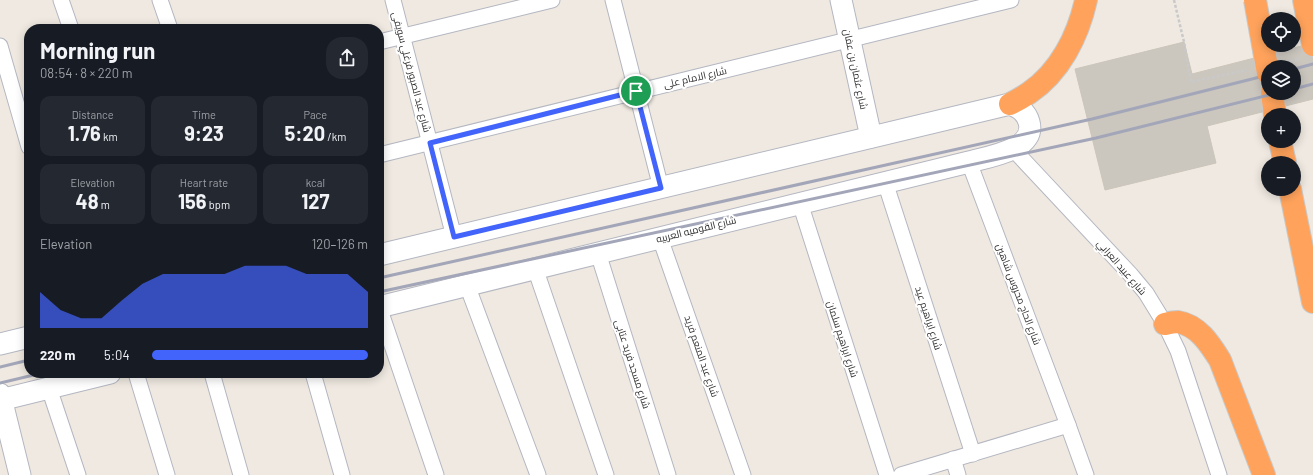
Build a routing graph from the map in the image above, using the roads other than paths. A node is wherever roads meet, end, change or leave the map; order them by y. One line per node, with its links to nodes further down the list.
1 (61, 0): 11 (street)
2 (160, 0): 12 (street)
3 (393, 0): 13 (street, شارع عبد الصبور فرغلي سويفى)
4 (552, 0): 13 (street)
5 (613, 0): 19 (street)
6 (841, 0): 14 (street, شارع عثمان بن عفان)
7 (1011, 0): 14 (street, شارع الامام على)
8 (1086, 0): 20 (highway)
9 (1255, 0): 18 (highway, bridge)
10 (1304, 0): 17 (highway)
11 (69, 24)
12 (168, 24)
13 (403, 36): 15 (street); 23 (street, شارع عبد الصبور فرغلي سويفى)
14 (850, 40): 19 (street, شارع الامام على); 22 (street, شارع عثمان بن عفان)
15 (384, 41)
16 (0, 46): 21 (street)
17 (1309, 51)
18 (1266, 60)
19 (636, 91): 23 (street, شارع الامام على); 28 (street)
20 (1010, 104): 22 (street); 24 (street)
21 (24, 130)
22 (871, 137): 28 (street)
23 (430, 143): 25 (street, شارع الامام على); 31 (street, شارع عبد الصبور فرغلي سويفى)
24 (1013, 149): 26 (street, شارع القوميه العربيه); 40 (street, شارع عبيد العرابي)
25 (384, 154)
26 (969, 162): 27 (street, شارع القوميه العربيه); 49 (street, شارع الحاج محروس شاهين)
27 (885, 182): 30 (street, شارع القوميه العربيه); 50 (street, شارع ابراهيم عيد)
28 (661, 188): 31 (street)
29 (1291, 196): 37 (highway)
30 (800, 203): 32 (street, شارع القوميه العربيه); 62 (street, شارع ابراهيم سلمان)
31 (454, 237): 33 (street)
32 (660, 238): 34 (street, شارع القوميه العربيه); 61 (street, شارع عبد المنعم فريد)
33 (384, 253)
34 (598, 253): 35 (street, شارع القوميه العربيه); 60 (street, شارع مسجد فريد عتابى)
35 (535, 268): 36 (street, شارع القوميه العربيه); 59 (street)
36 (467, 285): 38 (street, شارع القوميه العربيه); 58 (street)
37 (1313, 302)
38 (384, 306)
39 (384, 322): 57 (street)
40 (1165, 324): 66 (street, شارع عبيد العرابي); 67 (highway)
41 (24, 338): 42 (street)
42 (0, 344)
43 (90, 378): 47 (street)
44 (138, 378): 54 (street)
45 (213, 378): 55 (street)
46 (314, 378): 56 (street)
47 (49, 388): 48 (street); 53 (street)
48 (0, 398): 52 (street)
49 (1068, 425): 50 (street); 65 (street, شارع الحاج محروس شاهين)
50 (973, 454): 51 (street)
51 (953, 460): 63 (street); 64 (street)
52 (20, 475)
53 (78, 475)
54 (167, 475)
55 (241, 475)
56 (342, 475)
57 (436, 475)
58 (538, 475)
59 (606, 475)
60 (668, 475)
61 (743, 475)
62 (887, 475)
63 (901, 475)
64 (958, 475)
65 (1086, 475)
66 (1219, 475)
67 (1264, 475)

